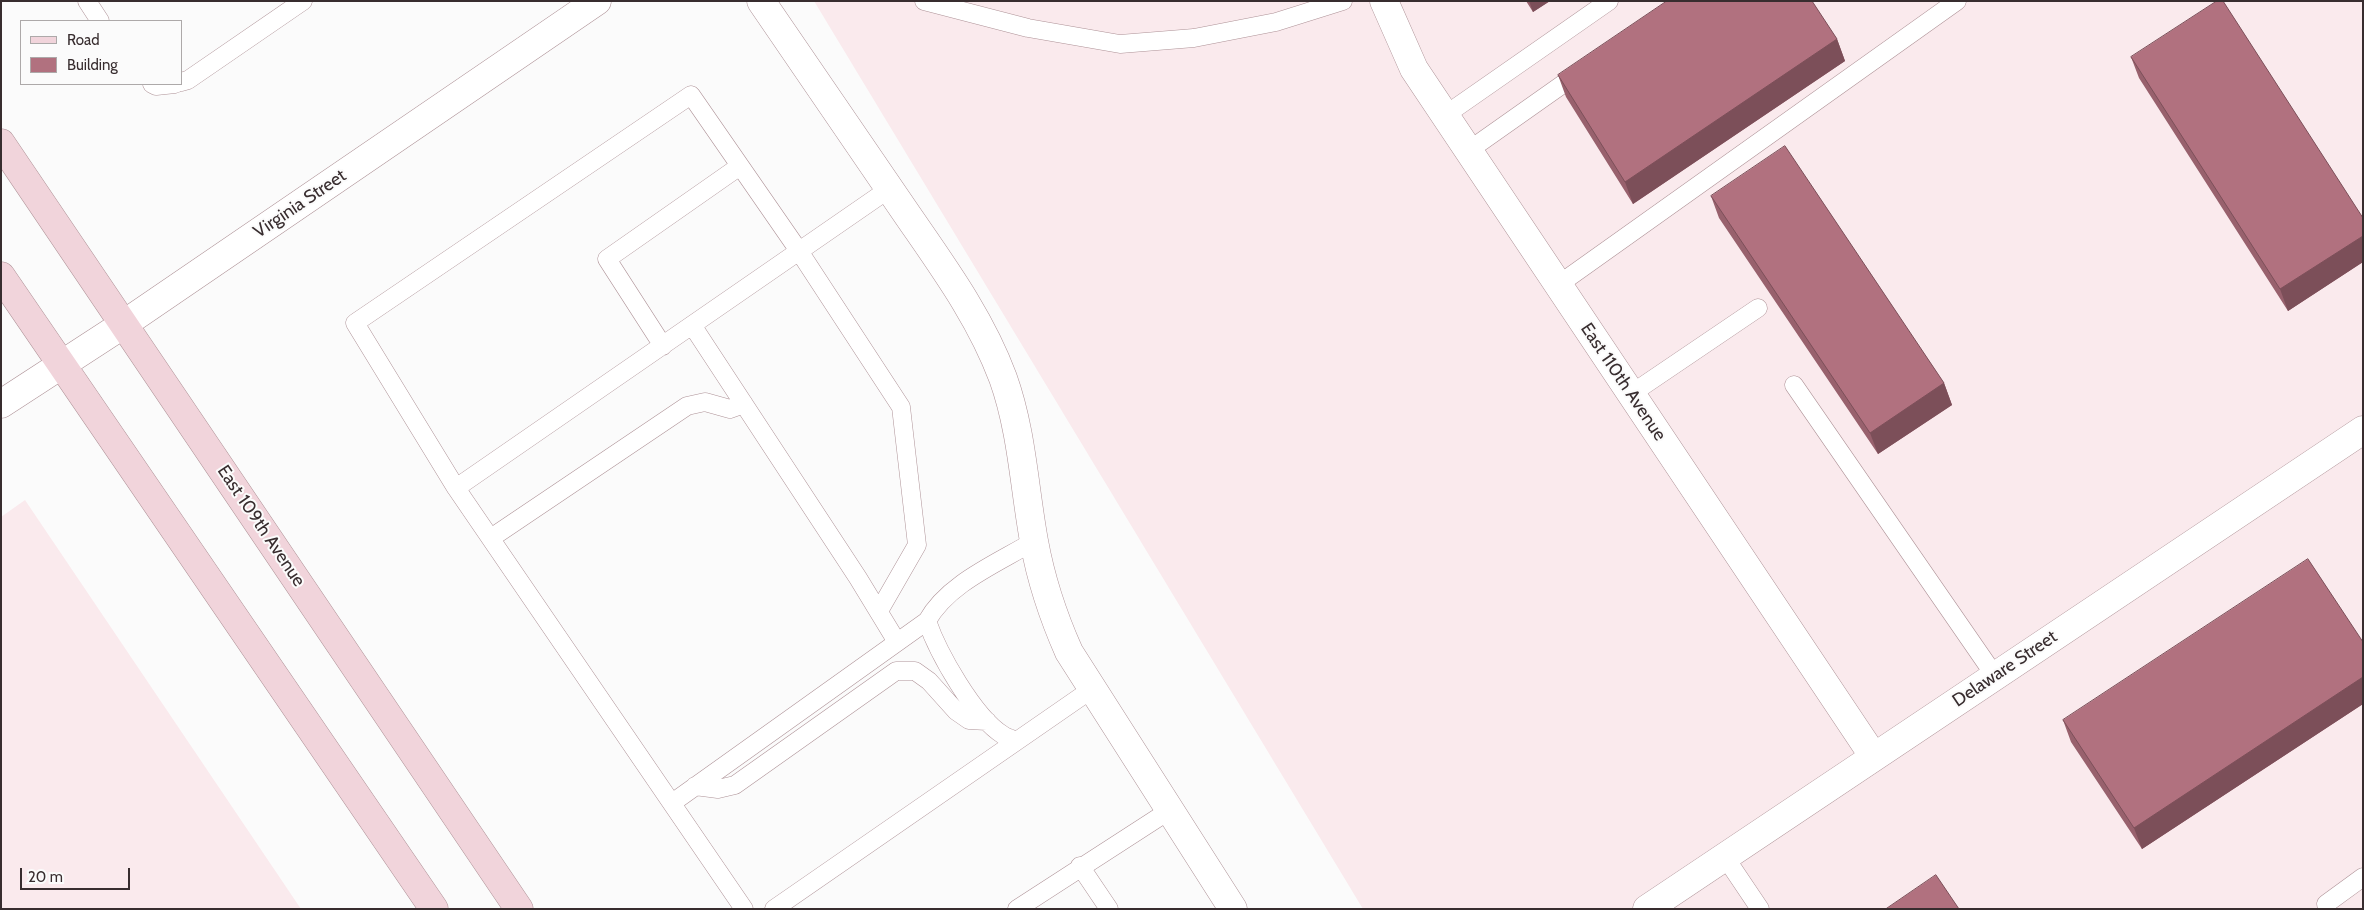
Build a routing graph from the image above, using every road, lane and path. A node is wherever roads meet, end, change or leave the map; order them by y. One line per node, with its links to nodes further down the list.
1 (87, 1): 10 (lane)
2 (303, 1): 12 (lane)
3 (597, 1): 22 (street, Virginia Street)
4 (761, 1): 17 (street)
5 (924, 1): 6 (lane)
6 (1343, 1)
7 (1384, 1): 13 (street, East 110th Avenue)
8 (1609, 1): 13 (lane)
9 (1957, 1): 20 (lane)
10 (99, 20)
11 (1597, 59): 15 (lane)
12 (182, 82)
13 (1444, 116): 15 (street, East 110th Avenue)
14 (1, 143): 22 (main road, East 109th Avenue)
15 (1468, 152): 20 (street, East 110th Avenue)
16 (740, 166): 18 (lane); 24 (lane); 31 (lane)
17 (890, 189): 18 (lane); 33 (street)
18 (799, 252): 23 (lane); 34 (lane)
19 (1, 276): 25 (main road)
20 (1558, 285): 27 (street, East 110th Avenue)
21 (1758, 308): 27 (lane)
22 (124, 324): 25 (street, Virginia Street); 50 (main road, East 109th Avenue)
23 (692, 325): 24 (lane); 29 (lane)
24 (663, 346): 31 (lane)
25 (61, 364): 28 (street, Virginia Street); 49 (main road)
26 (1794, 385): 37 (lane)
27 (1631, 394): 41 (street, East 110th Avenue)
28 (1, 404)
29 (744, 404): 32 (lane); 34 (lane)
30 (2359, 441): 37 (street, Delaware Street)
31 (456, 488): 32 (lane)
32 (491, 538): 43 (lane)
33 (1034, 541): 35 (lane); 38 (street)
34 (879, 611): 36 (lane)
35 (927, 621): 36 (lane); 39 (lane)
36 (897, 642): 42 (lane)
37 (1994, 676): 41 (street, Delaware Street)
38 (1092, 689): 40 (lane); 44 (street)
39 (987, 721): 40 (lane); 42 (lane)
40 (1017, 741): 52 (lane)
41 (1874, 756): 45 (street, Delaware Street)
42 (695, 786): 43 (lane)
43 (672, 803): 51 (lane)
44 (1170, 810): 46 (lane); 55 (street)
45 (1725, 857): 56 (street, Delaware Street); 57 (lane)
46 (1080, 866): 53 (lane); 54 (lane)
47 (2363, 877): 48 (lane)
48 (2326, 904)
49 (434, 909)
50 (519, 909)
51 (744, 909)
52 (774, 909)
53 (1017, 909)
54 (1110, 909)
55 (1233, 909)
56 (1647, 909)
57 (1760, 909)

